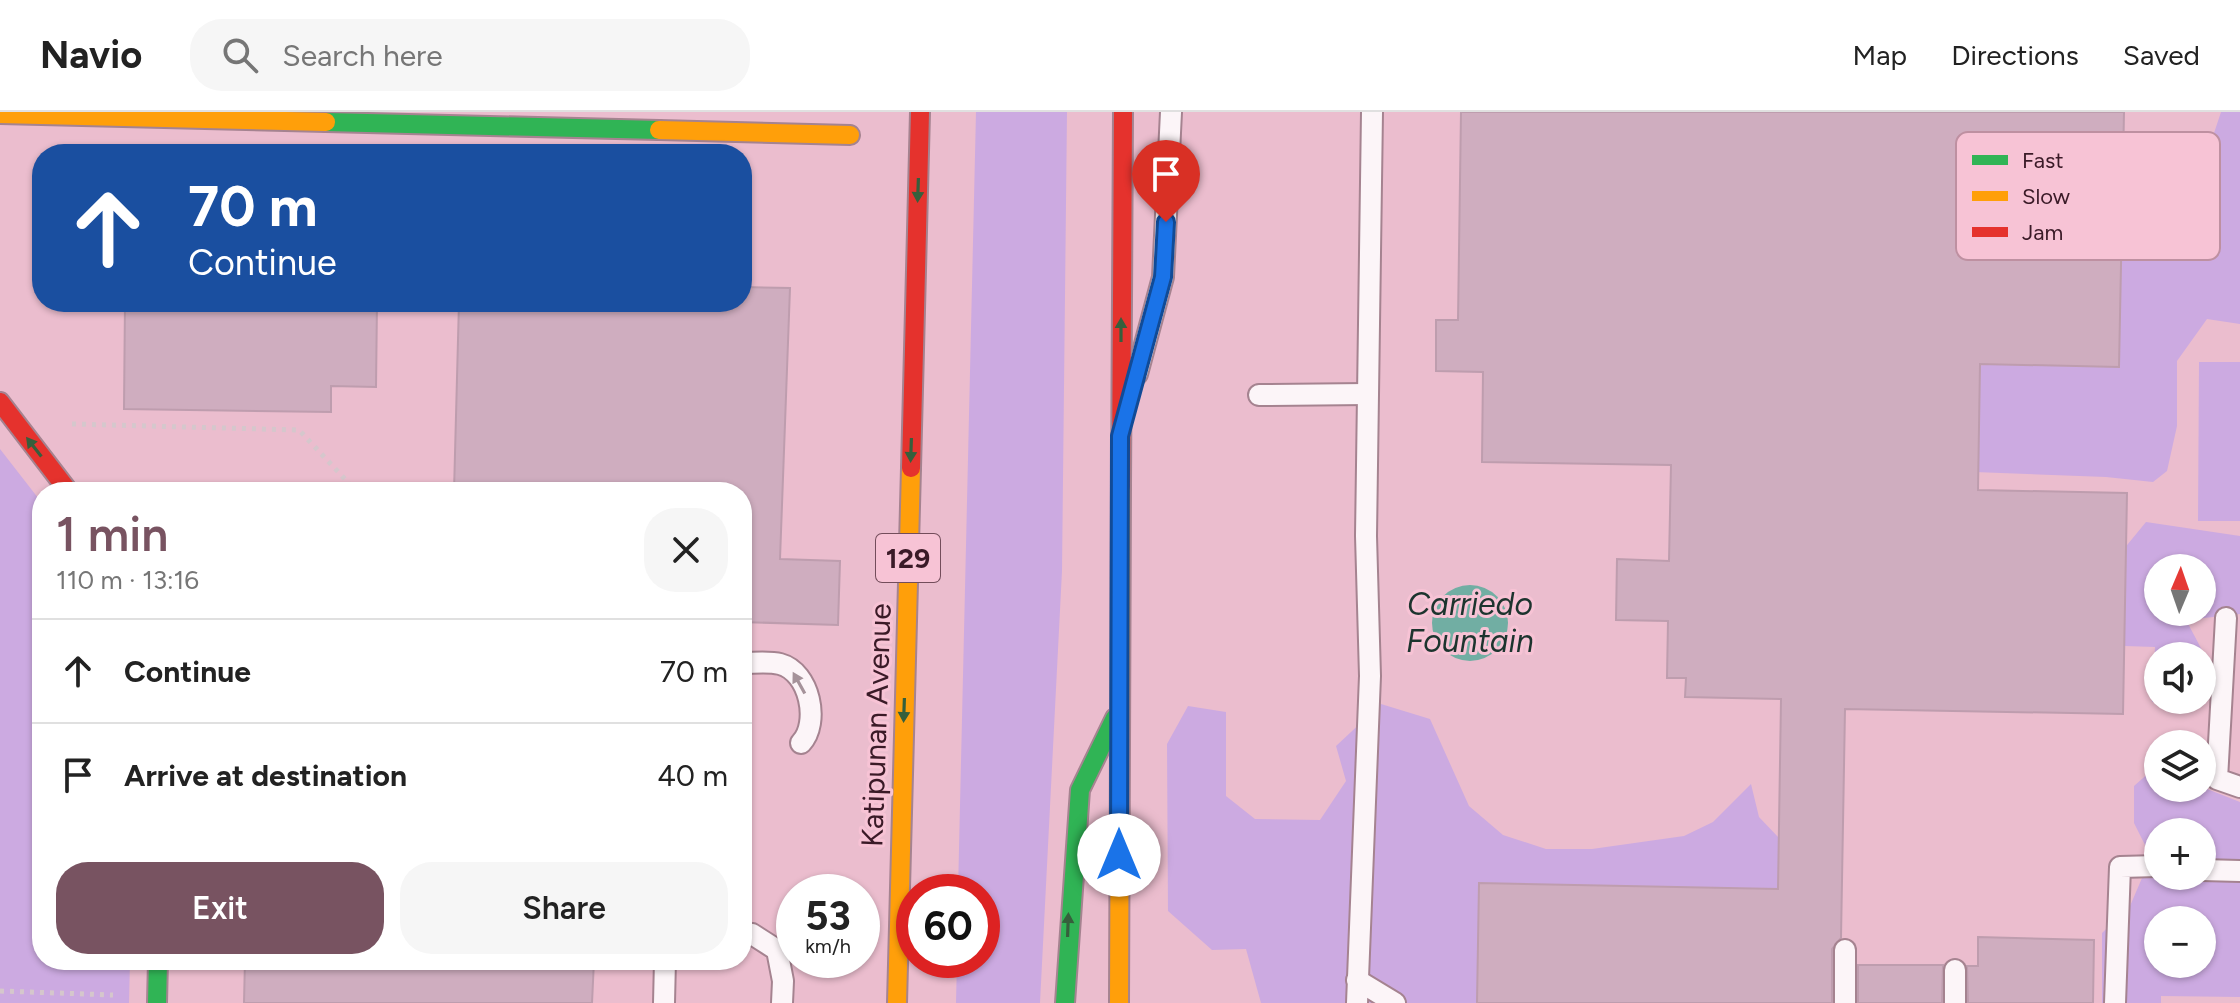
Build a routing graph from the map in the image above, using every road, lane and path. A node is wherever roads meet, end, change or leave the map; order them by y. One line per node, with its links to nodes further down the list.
1 (920, 112): 33 (main road, Katipunan Avenue / 129, one-way to 33)
2 (1123, 112): 11 (main road, one-way to 2)
3 (1171, 112): 11 (lane)
4 (1372, 112): 7 (lane)
5 (0, 114): 6 (main road)
6 (850, 135)
7 (1367, 394): 8 (lane); 27 (lane)
8 (1259, 395)
9 (0, 402): 10 (main road)
10 (15, 422): 12 (main road, one-way to 10); 13 (path)
11 (1120, 436): 16 (main road)
12 (61, 482)
13 (348, 482)
14 (2226, 618): 18 (lane)
15 (752, 663): 17 (lane, one-way to 15)
16 (1120, 708): 34 (main road, one-way to 16); 35 (main road)
17 (801, 743)
18 (2240, 787)
19 (2144, 866): 40 (lane)
20 (2216, 870): 21 (lane)
21 (2240, 871)
22 (752, 934): 32 (lane)
23 (1845, 950): 38 (lane)
24 (158, 970): 30 (main road)
25 (665, 970): 31 (lane)
26 (1955, 970): 39 (lane)
27 (1357, 980): 36 (lane); 37 (lane)
28 (0, 991): 29 (path)
29 (113, 995)
30 (157, 1003)
31 (664, 1003)
32 (782, 1003)
33 (897, 1003)
34 (1065, 1003)
35 (1119, 1003)
36 (1357, 1003)
37 (1395, 1003)
38 (1845, 1003)
39 (1955, 1003)
40 (2115, 1003)

